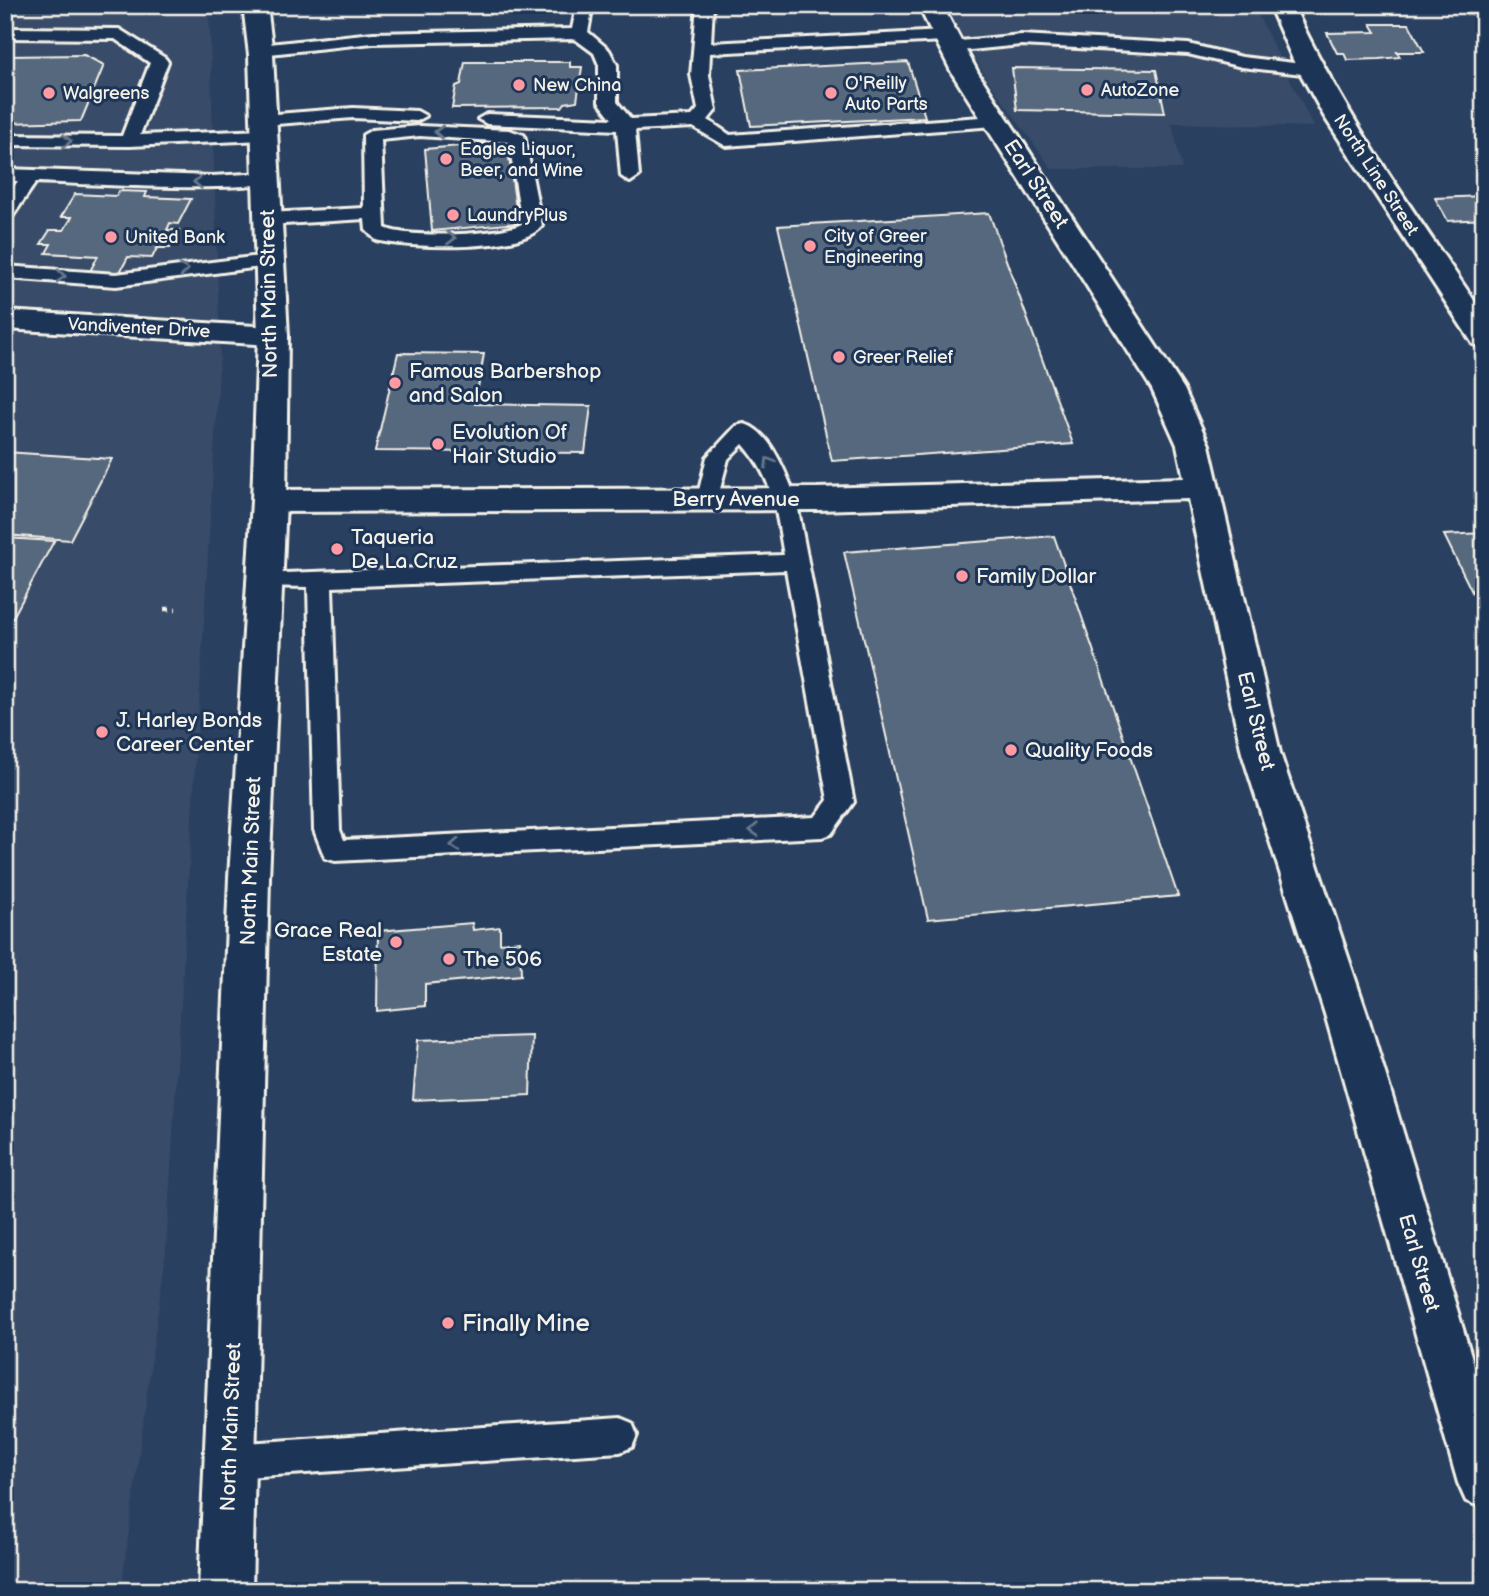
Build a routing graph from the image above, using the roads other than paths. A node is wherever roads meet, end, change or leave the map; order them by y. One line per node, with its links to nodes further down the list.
1 (256, 5): 9 (street, North Main Street)
2 (586, 5): 7 (lane)
3 (705, 5): 8 (lane)
4 (1281, 5): 10 (street, North Line Street)
5 (941, 29): 8 (lane); 10 (lane); 12 (street, Earl Street)
6 (5, 33): 16 (lane)
7 (579, 34): 9 (lane); 13 (lane)
8 (702, 48): 11 (lane)
9 (260, 50): 14 (street, North Main Street)
10 (1311, 70): 28 (street, North Line Street)
11 (697, 121): 12 (lane); 13 (lane)
12 (995, 121): 29 (street, Earl Street)
13 (626, 125): 14 (lane); 19 (lane)
14 (264, 127): 16 (lane); 20 (street, North Main Street)
15 (5, 140): 16 (lane, one-way to 16)
16 (129, 141)
17 (5, 176): 18 (lane)
18 (31, 176): 20 (lane, one-way to 18); 21 (lane)
19 (630, 176)
20 (266, 178): 23 (street, North Main Street)
21 (5, 213)
22 (374, 213): 22 (lane, one-way to 22); 23 (lane)
23 (268, 219): 24 (street, North Main Street)
24 (270, 261): 25 (lane, one-way to 24); 27 (street, North Main Street)
25 (5, 272)
26 (5, 320): 27 (street, Vandiventer Drive)
27 (272, 336): 32 (street, North Main Street)
28 (1484, 338)
29 (1203, 488): 31 (street, Berry Avenue); 38 (street, Earl Street)
30 (708, 499): 31 (street, Berry Avenue); 31 (lane, one-way to 30); 32 (street, Berry Avenue)
31 (785, 499): 33 (lane)
32 (269, 501): 35 (street, North Main Street)
33 (797, 562): 34 (lane); 34 (lane, one-way to 34)
34 (320, 579): 35 (lane)
35 (265, 580): 37 (street, North Main Street)
36 (620, 1435): 37 (lane)
37 (230, 1461): 39 (street, North Main Street)
38 (1484, 1483)
39 (225, 1591)

